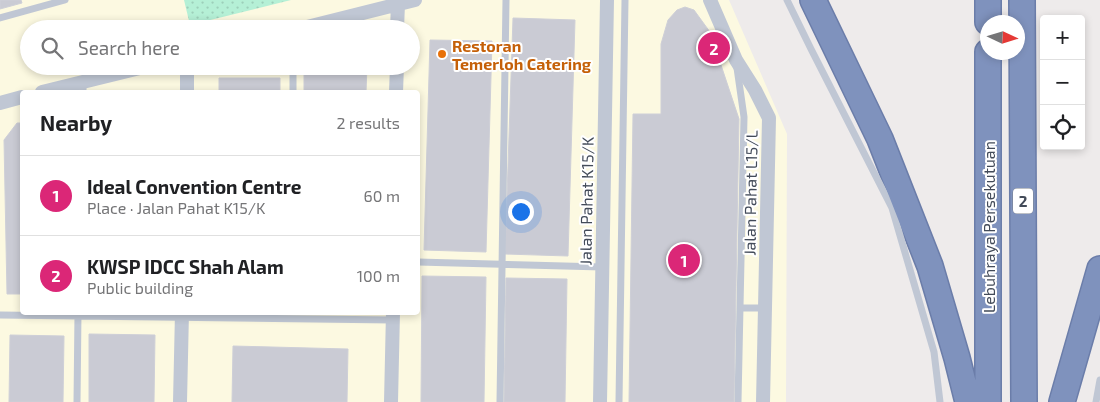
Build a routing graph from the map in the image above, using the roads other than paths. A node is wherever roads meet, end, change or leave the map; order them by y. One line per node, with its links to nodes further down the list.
1 (65, 0): 13 (lane)
2 (415, 0): 11 (street)
3 (506, 0): 30 (lane)
4 (608, 0): 31 (street, Jalan Pahat K15/K)
5 (625, 0): 47 (lane)
6 (710, 0): 16 (street, Jalan Pahat L15/L)
7 (787, 0): 50 (lane)
8 (813, 0): 51 (highway)
9 (988, 0): 12 (highway)
10 (1022, 0): 53 (highway, 2)
11 (398, 4): 14 (street); 15 (street)
12 (988, 15)
13 (0, 18)
14 (335, 20)
15 (397, 20)
16 (736, 60): 33 (lane); 34 (street, Jalan Pahat L15/L)
17 (988, 60): 52 (highway, Lebuhraya Persekutuan)
18 (121, 75): 22 (street)
19 (187, 75): 24 (street)
20 (294, 75): 25 (lane)
21 (397, 75): 26 (street)
22 (83, 88): 23 (street)
23 (62, 90)
24 (187, 90)
25 (293, 90)
26 (396, 90)
27 (20, 98): 28 (street)
28 (0, 103)
29 (420, 262): 30 (lane)
30 (502, 264): 31 (lane); 45 (lane)
31 (602, 267): 46 (street, Jalan Pahat K15/K)
32 (1100, 269): 54 (highway)
33 (740, 308): 34 (lane); 48 (lane)
34 (765, 308): 49 (street, Jalan Pahat L15/L)
35 (0, 315): 36 (lane)
36 (20, 315)
37 (78, 315): 42 (lane)
38 (182, 315): 39 (lane); 43 (street)
39 (291, 316): 40 (lane)
40 (393, 316): 44 (street)
41 (1100, 380): 55 (lane)
42 (76, 402)
43 (180, 402)
44 (392, 402)
45 (500, 402)
46 (600, 402)
47 (619, 402)
48 (738, 402)
49 (763, 402)
50 (940, 402)
51 (968, 402)
52 (988, 402)
53 (1024, 402)
54 (1062, 402)
55 (1096, 402)

